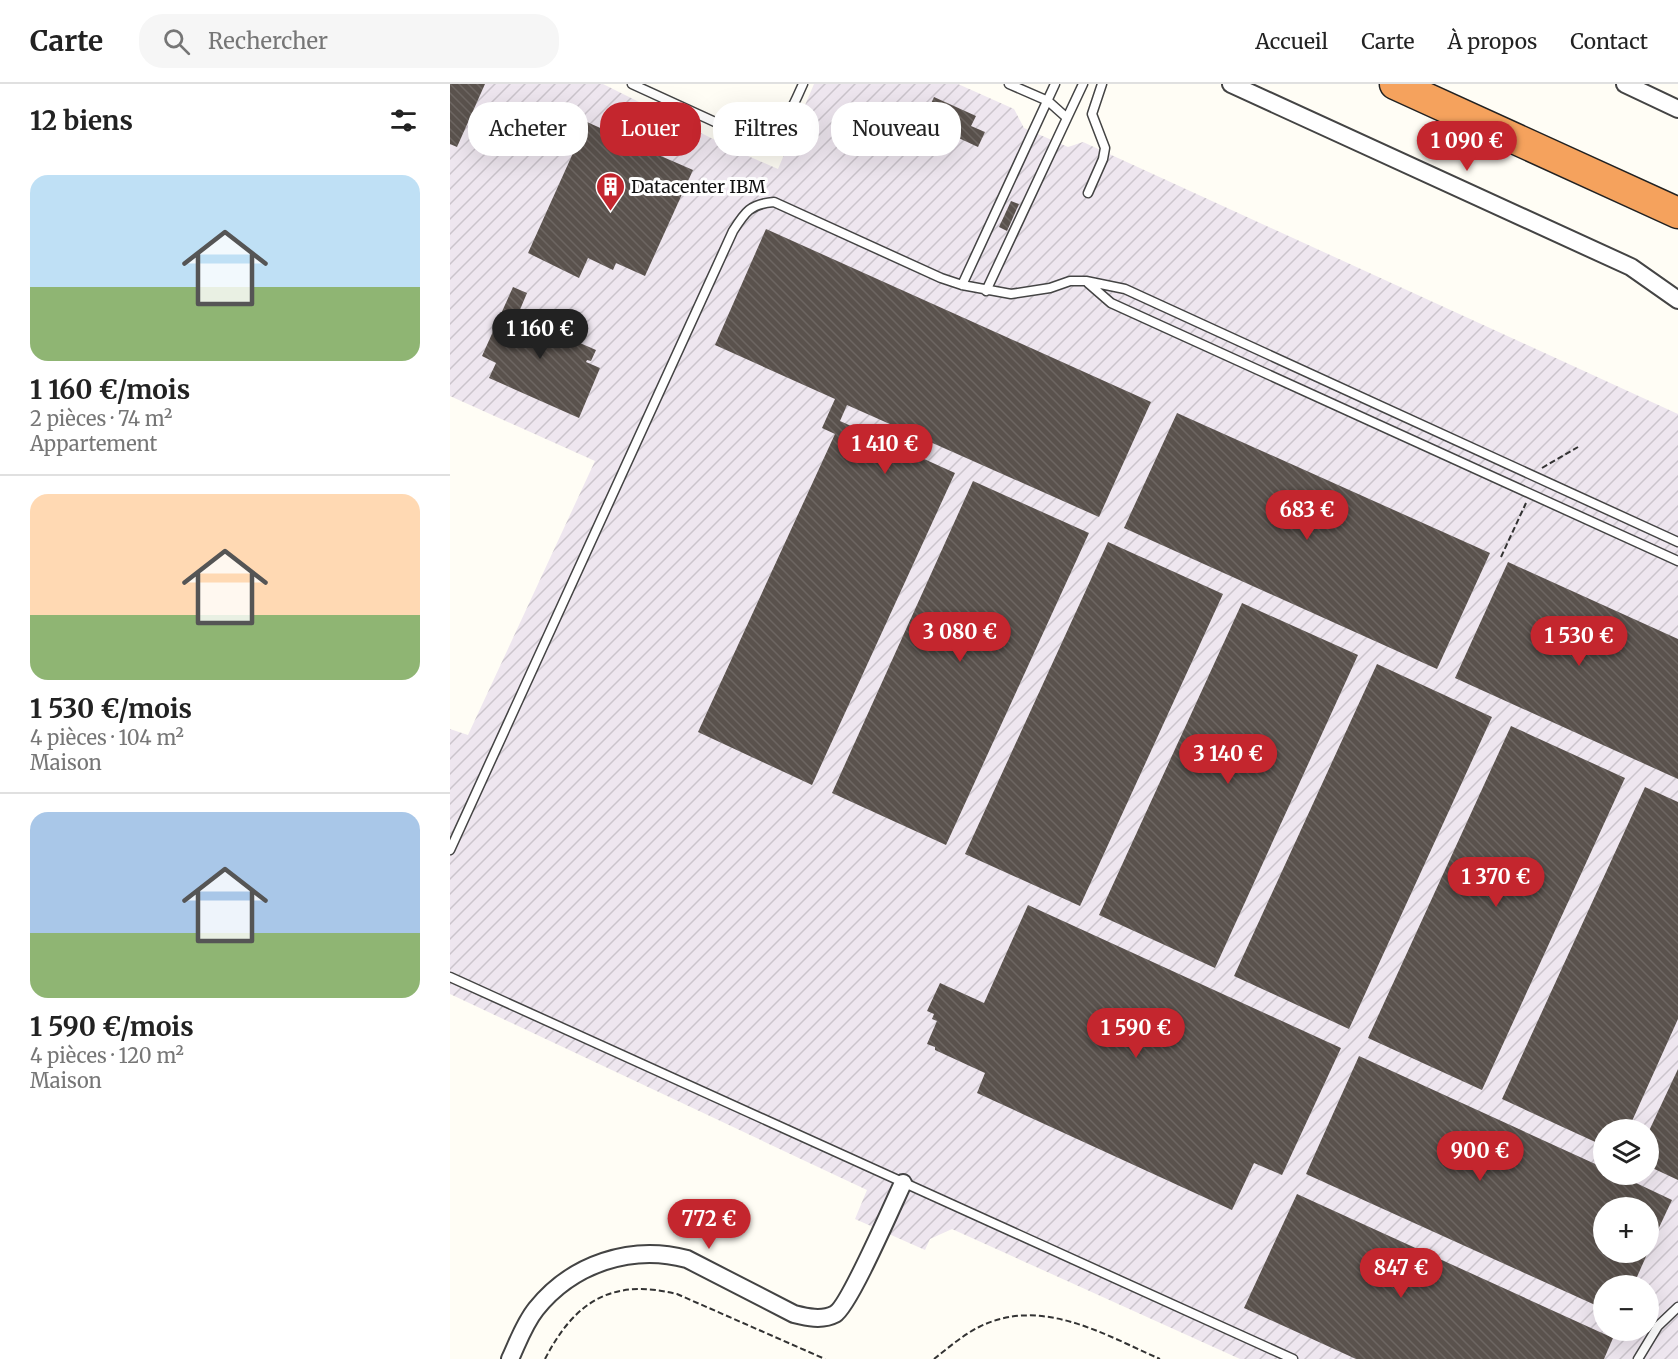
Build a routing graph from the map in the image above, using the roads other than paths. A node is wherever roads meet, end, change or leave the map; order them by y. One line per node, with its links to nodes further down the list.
1 (632, 84): 2 (lane)
2 (803, 84)
3 (1009, 84): 11 (lane)
4 (1055, 84): 11 (lane)
5 (1083, 84): 13 (lane)
6 (1102, 84): 15 (lane)
7 (1231, 84): 20 (street)
8 (1395, 84): 16 (highway)
9 (1444, 84): 14 (highway)
10 (1625, 84): 12 (street)
11 (1048, 101): 13 (lane); 18 (lane)
12 (1678, 110)
13 (1067, 118): 19 (lane)
14 (1678, 191)
15 (1088, 193)
16 (1678, 213)
17 (1086, 281): 19 (lane); 21 (lane); 22 (lane)
18 (962, 285): 19 (lane); 23 (lane)
19 (986, 291)
20 (1678, 300)
21 (1678, 542)
22 (1678, 561)
23 (450, 850)
24 (450, 977): 25 (lane)
25 (903, 1183): 27 (street); 28 (lane)
26 (1678, 1307): 29 (lane)
27 (510, 1359)
28 (1293, 1359)
29 (1638, 1359)

